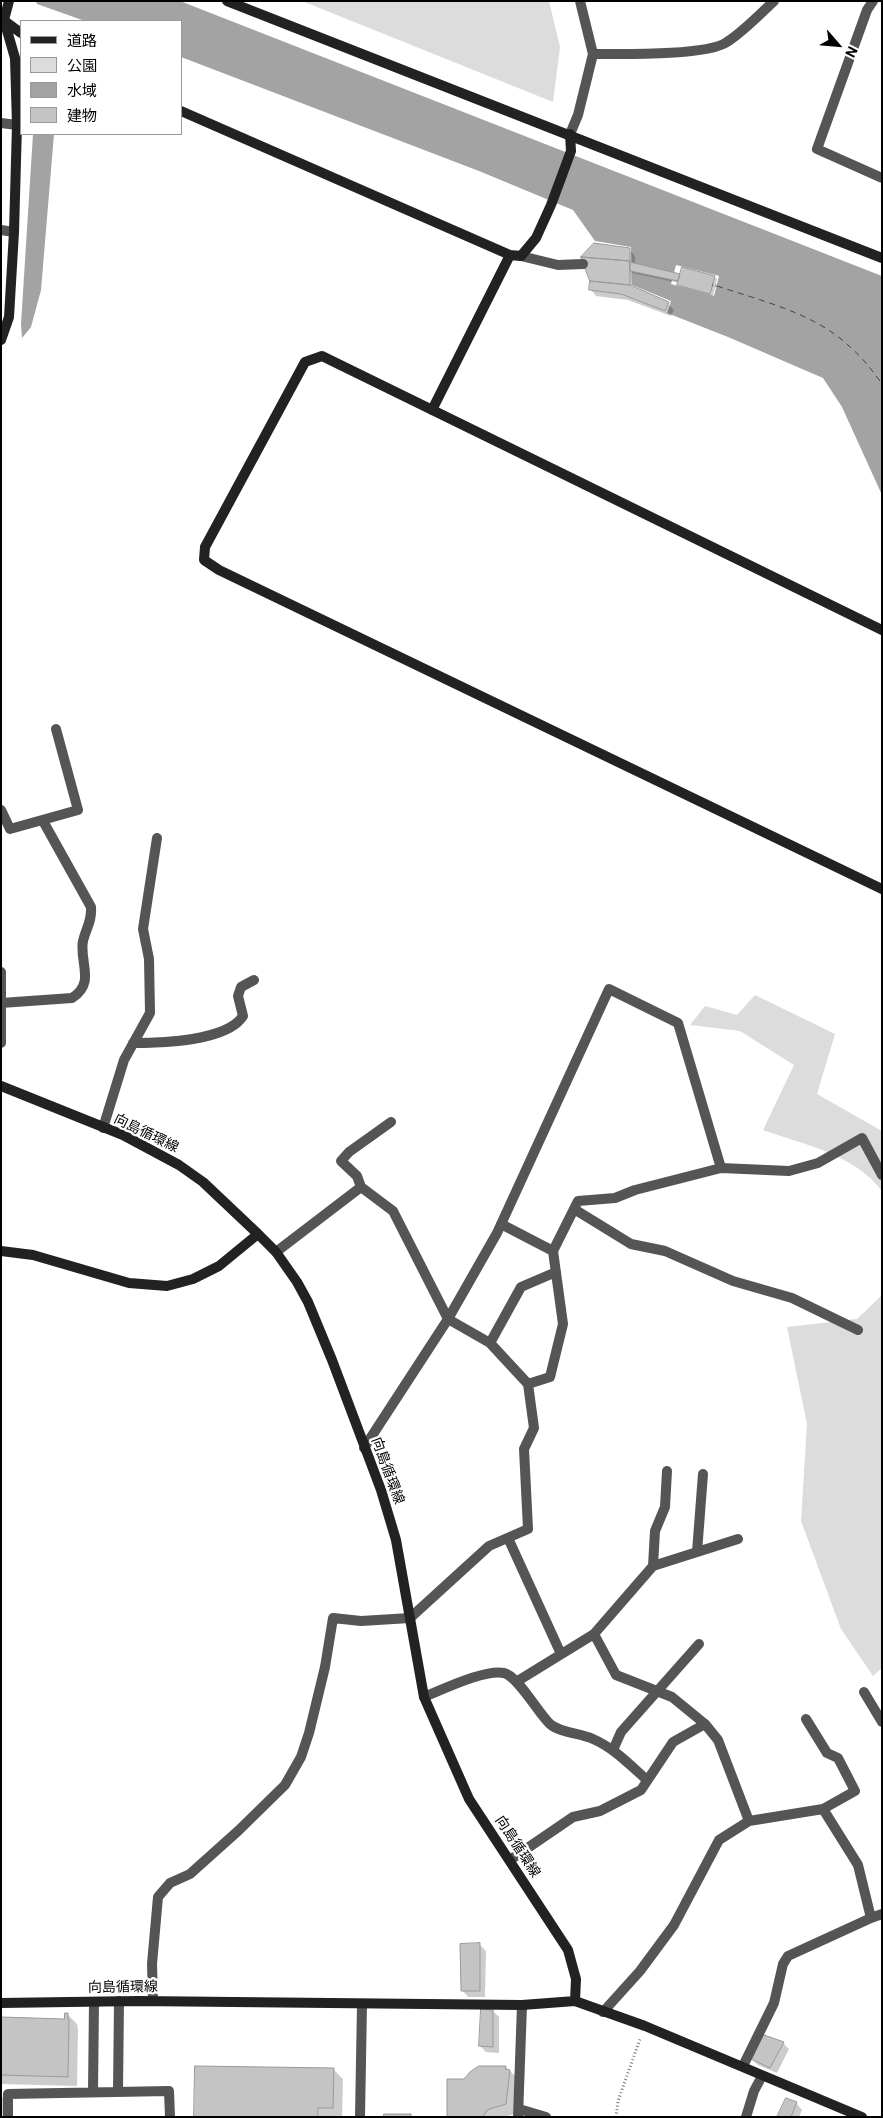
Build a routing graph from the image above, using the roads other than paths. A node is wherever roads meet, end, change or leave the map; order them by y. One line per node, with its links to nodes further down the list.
1 (9, 1): 6 (street)
2 (227, 1): 12 (street)
3 (580, 1): 8 (street)
4 (774, 1): 8 (street)
5 (873, 1): 13 (street)
6 (2, 20): 7 (street); 11 (street)
7 (20, 32)
8 (593, 54): 12 (street)
9 (182, 111): 16 (street)
10 (1, 123): 11 (street)
11 (17, 125): 15 (street)
12 (570, 134): 17 (street); 18 (street)
13 (882, 178)
14 (1, 230): 15 (street)
15 (14, 232): 20 (street)
16 (510, 254): 17 (street); 21 (street)
17 (521, 256): 19 (street)
18 (882, 258)
19 (583, 264)
20 (1, 340)
21 (432, 410): 22 (street); 27 (street)
22 (882, 630)
23 (56, 729): 25 (street)
24 (1, 810): 25 (street)
25 (43, 821): 30 (street)
26 (157, 838): 32 (street)
27 (882, 889)
28 (1, 972): 30 (street)
29 (254, 980): 32 (street)
30 (1, 1003): 31 (street)
31 (1, 1043)
32 (133, 1043): 35 (street)
33 (1, 1086): 35 (street, 向島循環線)
34 (390, 1122): 38 (street)
35 (103, 1128): 41 (street, 向島循環線)
36 (721, 1168): 37 (street); 39 (street); 40 (street)
37 (882, 1175)
38 (360, 1187): 44 (street); 46 (street)
39 (574, 1209): 43 (street); 47 (street)
40 (501, 1224): 43 (street); 46 (street)
41 (258, 1234): 42 (street); 44 (street, 向島循環線)
42 (1, 1251)
43 (553, 1251): 45 (street)
44 (276, 1252): 50 (street, 向島循環線)
45 (556, 1272): 48 (street); 49 (street)
46 (448, 1319): 48 (street); 50 (street)
47 (858, 1330)
48 (490, 1343): 49 (street)
49 (528, 1384): 53 (street)
50 (364, 1448): 57 (street, 向島循環線)
51 (667, 1471): 56 (street)
52 (703, 1474): 55 (street)
53 (508, 1538): 57 (street); 60 (street)
54 (738, 1539): 55 (street)
55 (697, 1552): 56 (street)
56 (653, 1566): 58 (street)
57 (410, 1618): 64 (street, 向島循環線); 76 (street)
58 (594, 1634): 60 (street); 62 (street)
59 (699, 1644): 62 (street)
60 (561, 1654): 61 (street)
61 (516, 1682): 64 (street); 68 (street)
62 (658, 1690): 67 (street); 68 (street)
63 (864, 1692): 66 (street)
64 (424, 1697): 72 (street, 向島循環線)
65 (806, 1719): 70 (street)
66 (882, 1722)
67 (705, 1724): 69 (street); 71 (street)
68 (613, 1750): 69 (street)
69 (647, 1780): 72 (street)
70 (823, 1809): 71 (street); 74 (street)
71 (749, 1821): 82 (street)
72 (510, 1860): 77 (street, 向島循環線)
73 (882, 1914): 74 (street)
74 (871, 1918): 83 (street)
75 (119, 2001): 76 (street, 向島循環線); 78 (street, 向島循環線); 85 (street)
76 (153, 2001): 80 (street, 向島循環線)
77 (575, 2001): 81 (street, 向島循環線); 82 (street, 向島循環線)
78 (94, 2002): 79 (street, 向島循環線); 86 (street)
79 (1, 2003)
80 (362, 2004): 81 (street, 向島循環線); 90 (street)
81 (522, 2005): 87 (street)
82 (604, 2012): 83 (street, 向島循環線)
83 (742, 2066): 84 (street, 向島循環線)
84 (762, 2076): 92 (street); 93 (street, 向島循環線)
85 (118, 2091): 86 (street); 89 (street)
86 (93, 2092): 88 (street)
87 (518, 2113): 91 (street)
88 (8, 2117)
89 (170, 2117)
90 (360, 2117)
91 (546, 2117)
92 (746, 2117)
93 (862, 2117)

